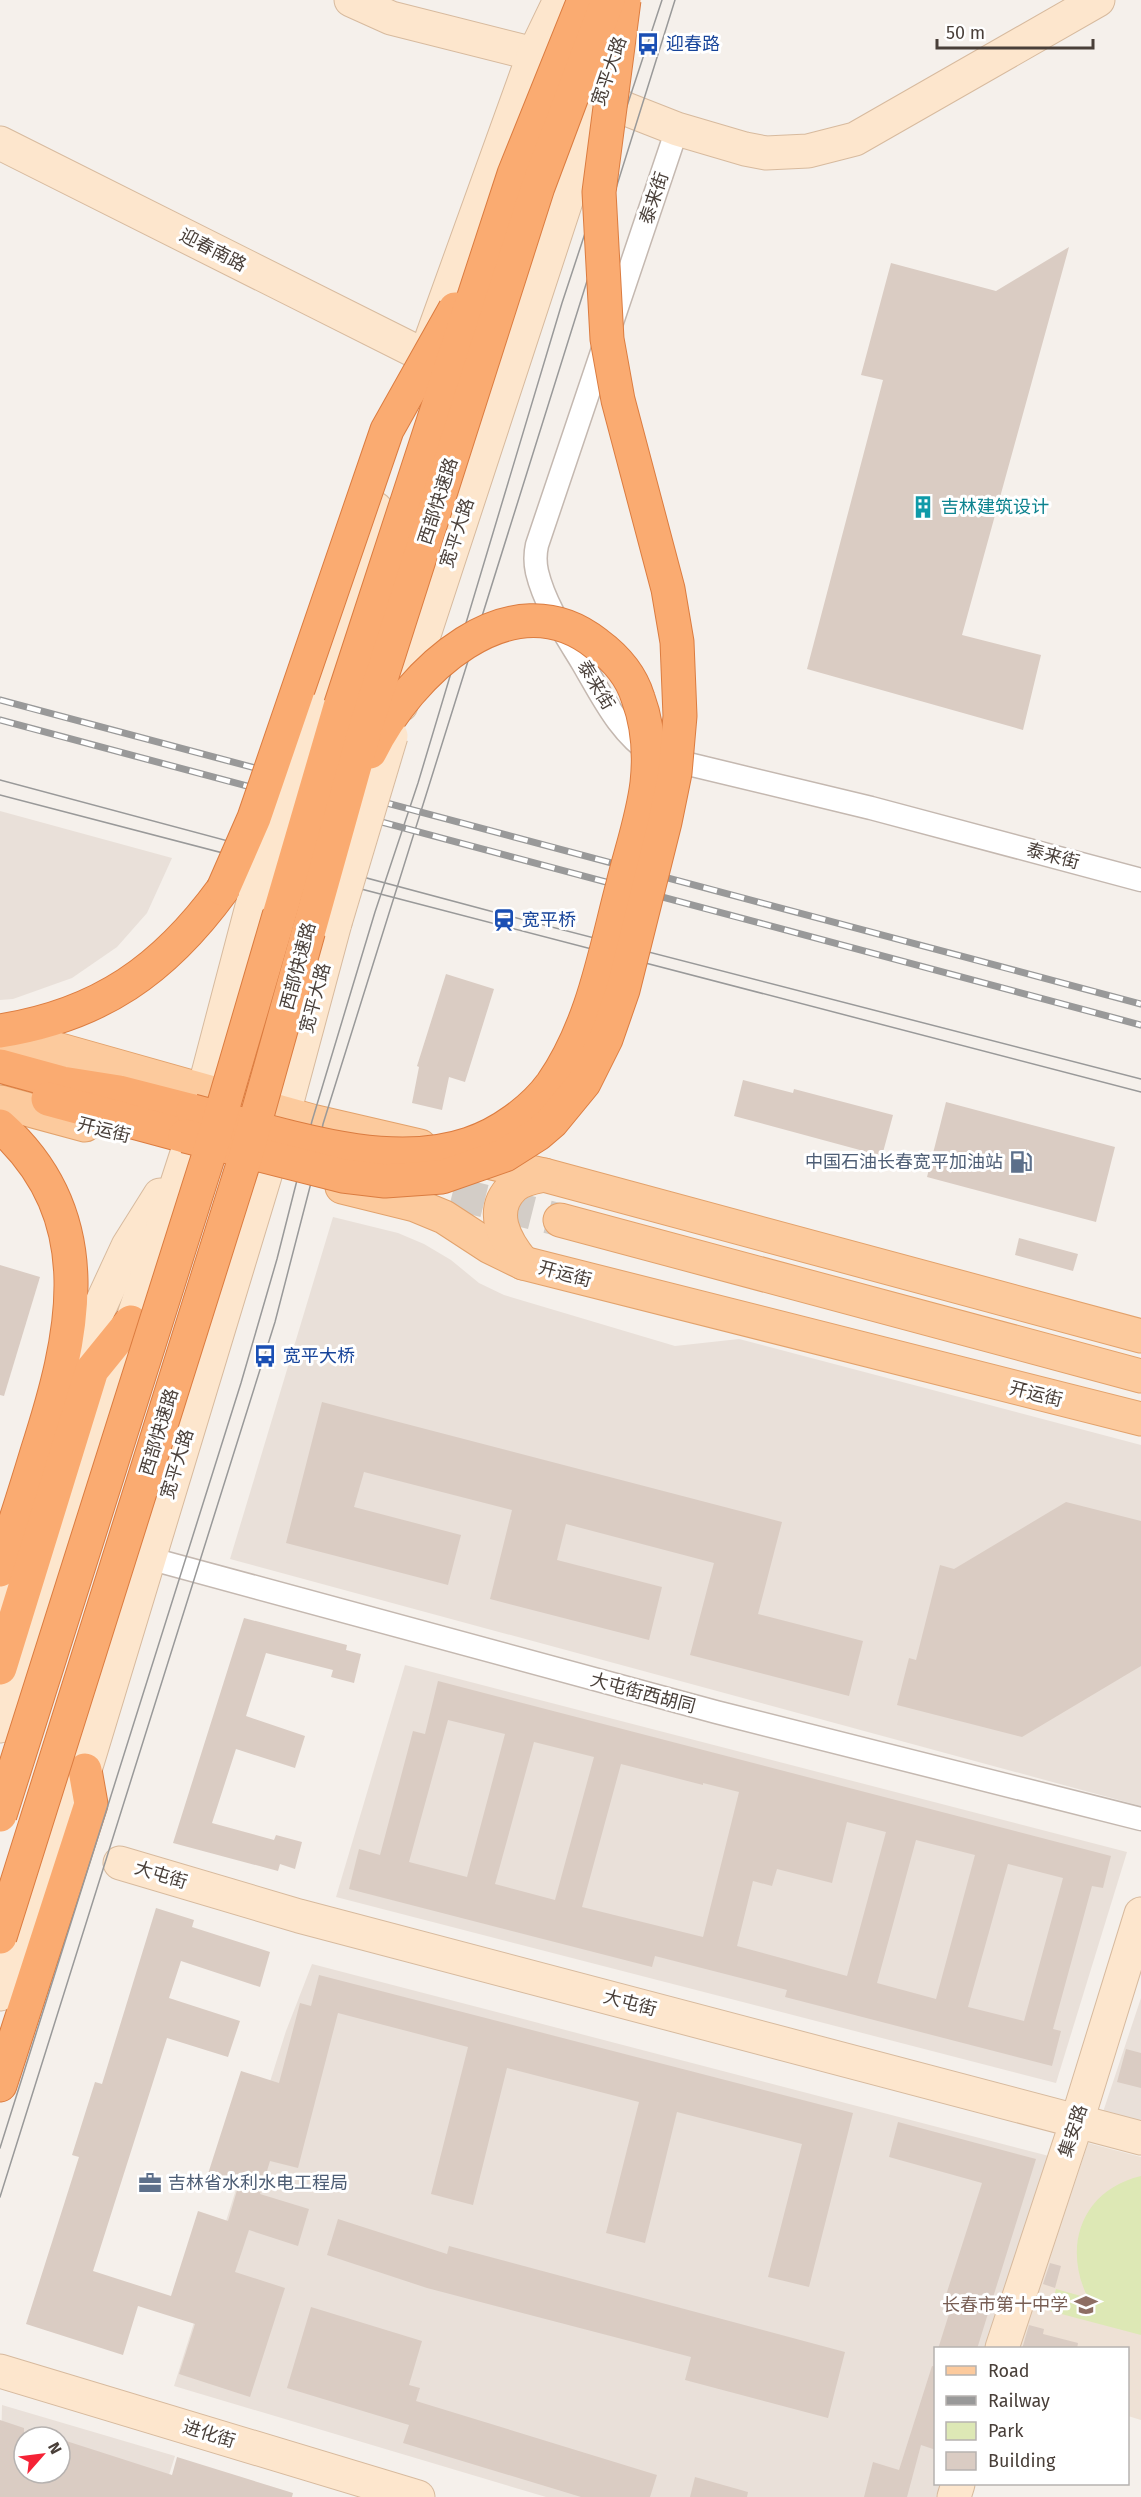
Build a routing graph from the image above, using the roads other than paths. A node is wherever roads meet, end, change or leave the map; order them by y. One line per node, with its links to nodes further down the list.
1 (351, 0): 8 (street)
2 (560, 0): 8 (street)
3 (584, 0): 12 (highway, 西部快速路, bridge)
4 (608, 0): 14 (highway, 西部快速路, bridge)
5 (624, 0): 18 (highway, bridge)
6 (633, 0): 9 (street, 宽平大路)
7 (1098, 0): 10 (street)
8 (534, 54): 9 (street); 13 (street)
9 (600, 96): 10 (street); 21 (street, 宽平大路, bridge)
10 (677, 129): 15 (street, 泰来街)
11 (0, 143): 13 (street, 迎春南路)
12 (487, 256): 16 (highway, bridge); 38 (highway, 西部快速路, bridge)
13 (425, 356): 19 (street, bridge)
14 (339, 815): 17 (highway, bridge); 42 (highway, 西部快速路, bridge)
15 (1141, 880)
16 (0, 1032): 19 (main road)
17 (0, 1066)
18 (0, 1086)
19 (204, 1090): 21 (main road); 23 (street)
20 (0, 1102): 23 (main road, 开运街)
21 (284, 1113): 24 (street, 宽平大路); 25 (main road)
22 (0, 1126): 33 (highway)
23 (188, 1150): 24 (main road, 开运街); 28 (street); 34 (street)
24 (267, 1168): 27 (main road, 开运街); 32 (street, 宽平大路)
25 (544, 1175): 27 (main road); 29 (main road)
26 (560, 1220): 30 (main road)
27 (523, 1263): 31 (main road, 开运街)
28 (131, 1322): 34 (highway); 36 (street)
29 (1141, 1336)
30 (1141, 1376)
31 (1141, 1419)
32 (148, 1558): 37 (street, 宽平大路); 39 (street, 大屯街西胡同)
33 (0, 1570)
34 (9, 1609): 35 (highway)
35 (0, 1668)
36 (0, 1726)
37 (85, 1770): 43 (highway)
38 (0, 1815)
39 (1141, 1819)
40 (120, 1863): 45 (street, 大屯街)
41 (1141, 1914): 45 (street, 集安路)
42 (0, 1937)
43 (12, 2002): 44 (highway)
44 (0, 2085)
45 (1077, 2121): 46 (street, 大屯街); 47 (street, 集安路)
46 (1141, 2138)
47 (1003, 2347)
48 (0, 2371): 49 (street, 进化街)
49 (418, 2497)

